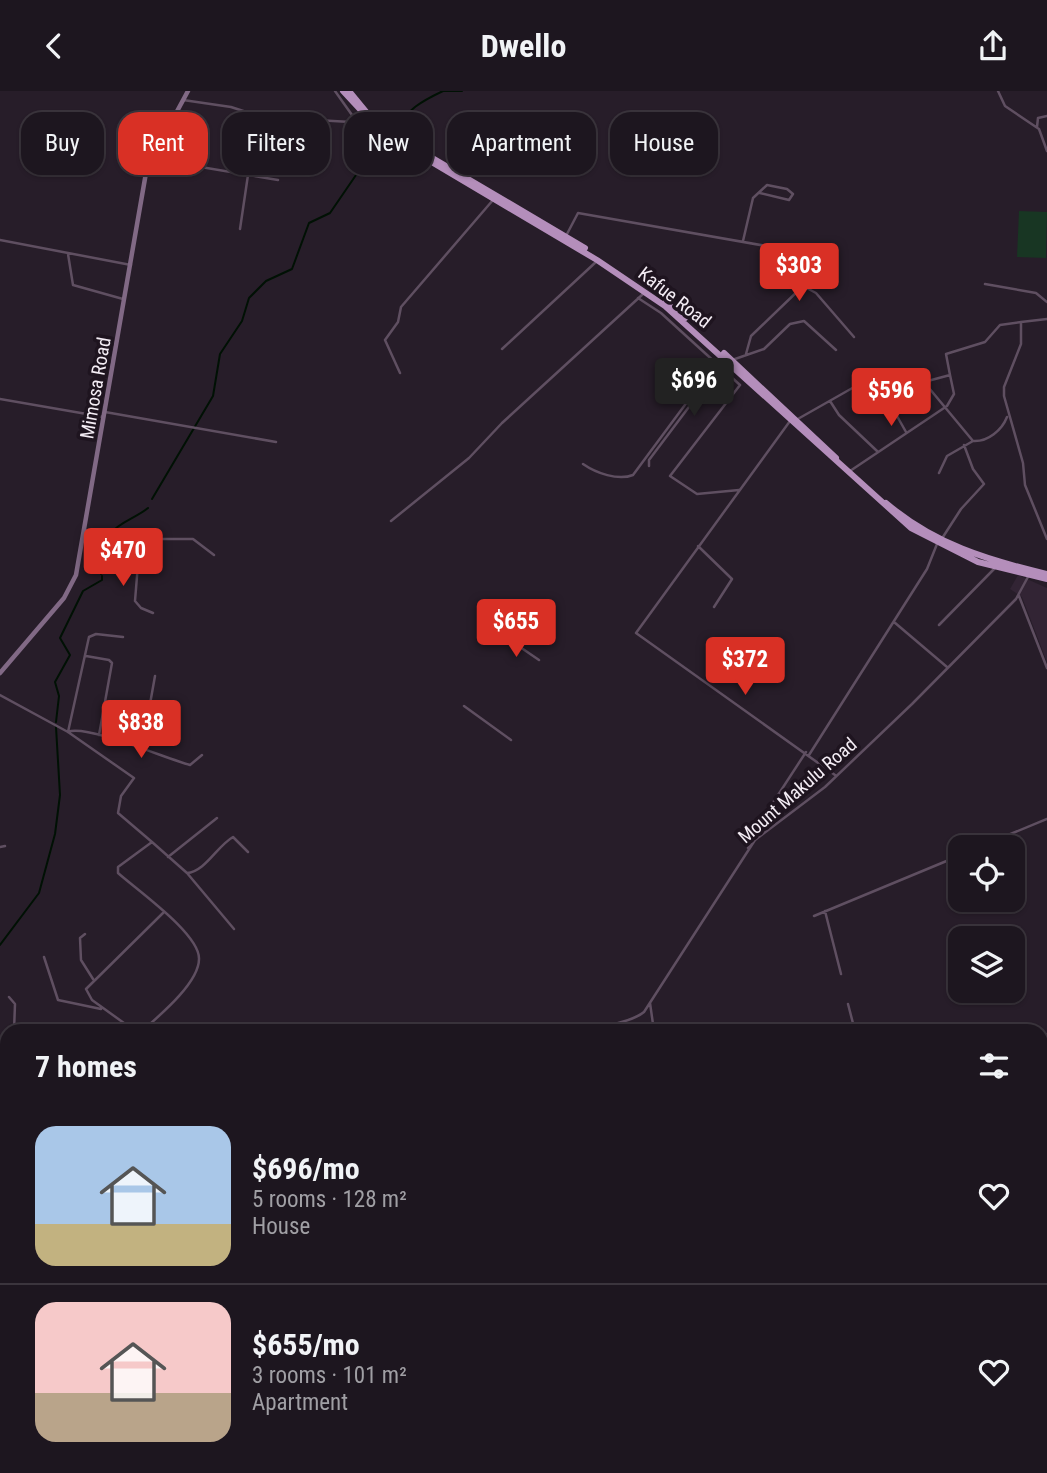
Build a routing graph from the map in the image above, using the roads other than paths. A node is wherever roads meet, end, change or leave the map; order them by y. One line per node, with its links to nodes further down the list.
1 (188, 91): 6 (street, Mimosa Road)
2 (335, 91): 10 (street)
3 (343, 91): 17 (highway, Kafue Road)
4 (349, 91): 19 (highway, Kafue Road)
5 (998, 91): 11 (street)
6 (183, 100): 7 (street, Mimosa Road); 8 (street)
7 (177, 112)
8 (250, 112)
9 (1047, 116): 11 (street)
10 (330, 121)
11 (1037, 127): 12 (street)
12 (1047, 151)
13 (149, 175): 25 (street, Mimosa Road)
14 (248, 175): 15 (street); 18 (street)
15 (278, 180)
16 (760, 193): 16 (street); 21 (street)
17 (493, 200): 24 (highway, Kafue Road); 31 (street)
18 (240, 229)
19 (566, 236): 21 (street); 42 (highway, Kafue Road)
20 (0, 240): 23 (street)
21 (743, 241): 22 (street)
22 (806, 253)
23 (68, 254): 25 (street); 29 (street)
24 (597, 260): 27 (highway, Kafue Road); 38 (street)
25 (131, 265): 29 (street, Mimosa Road)
26 (985, 284): 30 (street)
27 (645, 292): 28 (street); 35 (highway, Kafue Road)
28 (638, 298): 36 (street); 64 (street)
29 (125, 299): 51 (street, Mimosa Road)
30 (1047, 302)
31 (400, 310): 32 (street); 44 (street)
32 (393, 317)
33 (1047, 319): 34 (street)
34 (1021, 323): 45 (street); 52 (street)
35 (689, 326): 36 (street); 41 (highway, Kafue Road)
36 (683, 333): 43 (street)
37 (854, 337): 40 (street)
38 (502, 349)
39 (836, 350): 40 (street)
40 (746, 354): 42 (street)
41 (723, 358): 43 (street); 53 (highway, Kafue Road)
42 (733, 361): 53 (highway, Kafue Road)
43 (718, 364): 59 (street); 60 (street); 63 (street)
44 (400, 373)
45 (950, 375): 47 (street); 50 (street)
46 (881, 382): 47 (street); 49 (street); 54 (street)
47 (925, 382): 50 (street)
48 (0, 399): 51 (street)
49 (830, 401): 53 (street); 58 (street)
50 (947, 406): 54 (street); 55 (street)
51 (105, 414): 56 (street); 65 (street, Mimosa Road)
52 (1007, 416): 55 (street); 67 (street)
53 (793, 420): 61 (highway, Kafue Road); 63 (street); 68 (highway, Kafue Road)
54 (906, 432): 58 (street)
55 (973, 440): 57 (street)
56 (276, 442)
57 (964, 445): 62 (street); 68 (street)
58 (877, 451): 61 (street)
59 (583, 464)
60 (649, 466)
61 (850, 471): 68 (highway, Kafue Road)
62 (939, 473)
63 (740, 490): 69 (street)
64 (391, 521)
65 (85, 530): 66 (street); 85 (street, Mimosa Road)
66 (140, 539): 70 (street); 76 (street)
67 (1047, 539)
68 (939, 543): 71 (highway, Kafue Road); 73 (highway, Kafue Road); 77 (street)
69 (698, 546): 75 (street); 93 (street)
70 (214, 555)
71 (996, 567): 72 (highway, Kafue Road); 78 (street)
72 (1029, 575): 73 (highway, Kafue Road); 74 (street, Mount Makulu Road)
73 (1047, 577)
74 (1019, 596): 83 (street); 84 (street, Mount Makulu Road)
75 (714, 607)
76 (153, 613)
77 (894, 621): 84 (street); 93 (street)
78 (939, 625)
79 (123, 637): 81 (street)
80 (507, 638): 82 (street)
81 (84, 656): 89 (street); 90 (street)
82 (539, 660)
83 (1047, 667)
84 (948, 668): 95 (street, Mount Makulu Road)
85 (0, 673)
86 (155, 676): 92 (street)
87 (0, 695): 89 (street)
88 (464, 706): 91 (street)
89 (68, 732): 90 (street); 99 (street)
90 (99, 735): 92 (street)
91 (510, 740)
92 (127, 744): 94 (street)
93 (807, 753): 95 (street); 100 (street)
94 (202, 755)
95 (837, 776): 100 (street, Mount Makulu Road)
96 (217, 818): 102 (street)
97 (1047, 819): 98 (street)
98 (1008, 835)
99 (152, 842): 102 (street); 106 (street)
100 (747, 851): 114 (street, Mount Makulu Road)
101 (248, 852): 104 (street)
102 (168, 857): 104 (street)
103 (948, 860): 105 (street)
104 (187, 873): 108 (street)
105 (825, 911): 107 (street); 111 (street)
106 (163, 913): 112 (street); 119 (street)
107 (814, 916)
108 (234, 929)
109 (85, 934): 112 (street)
110 (44, 957): 116 (street)
111 (841, 974)
112 (93, 979): 116 (street)
113 (9, 997): 117 (street)
114 (650, 1003): 120 (street, Mount Makulu Road); 121 (street)
115 (848, 1004): 122 (street)
116 (104, 1010): 118 (street)
117 (14, 1024)
118 (125, 1024)
119 (149, 1024)
120 (610, 1024)
121 (653, 1024)
122 (853, 1024)

